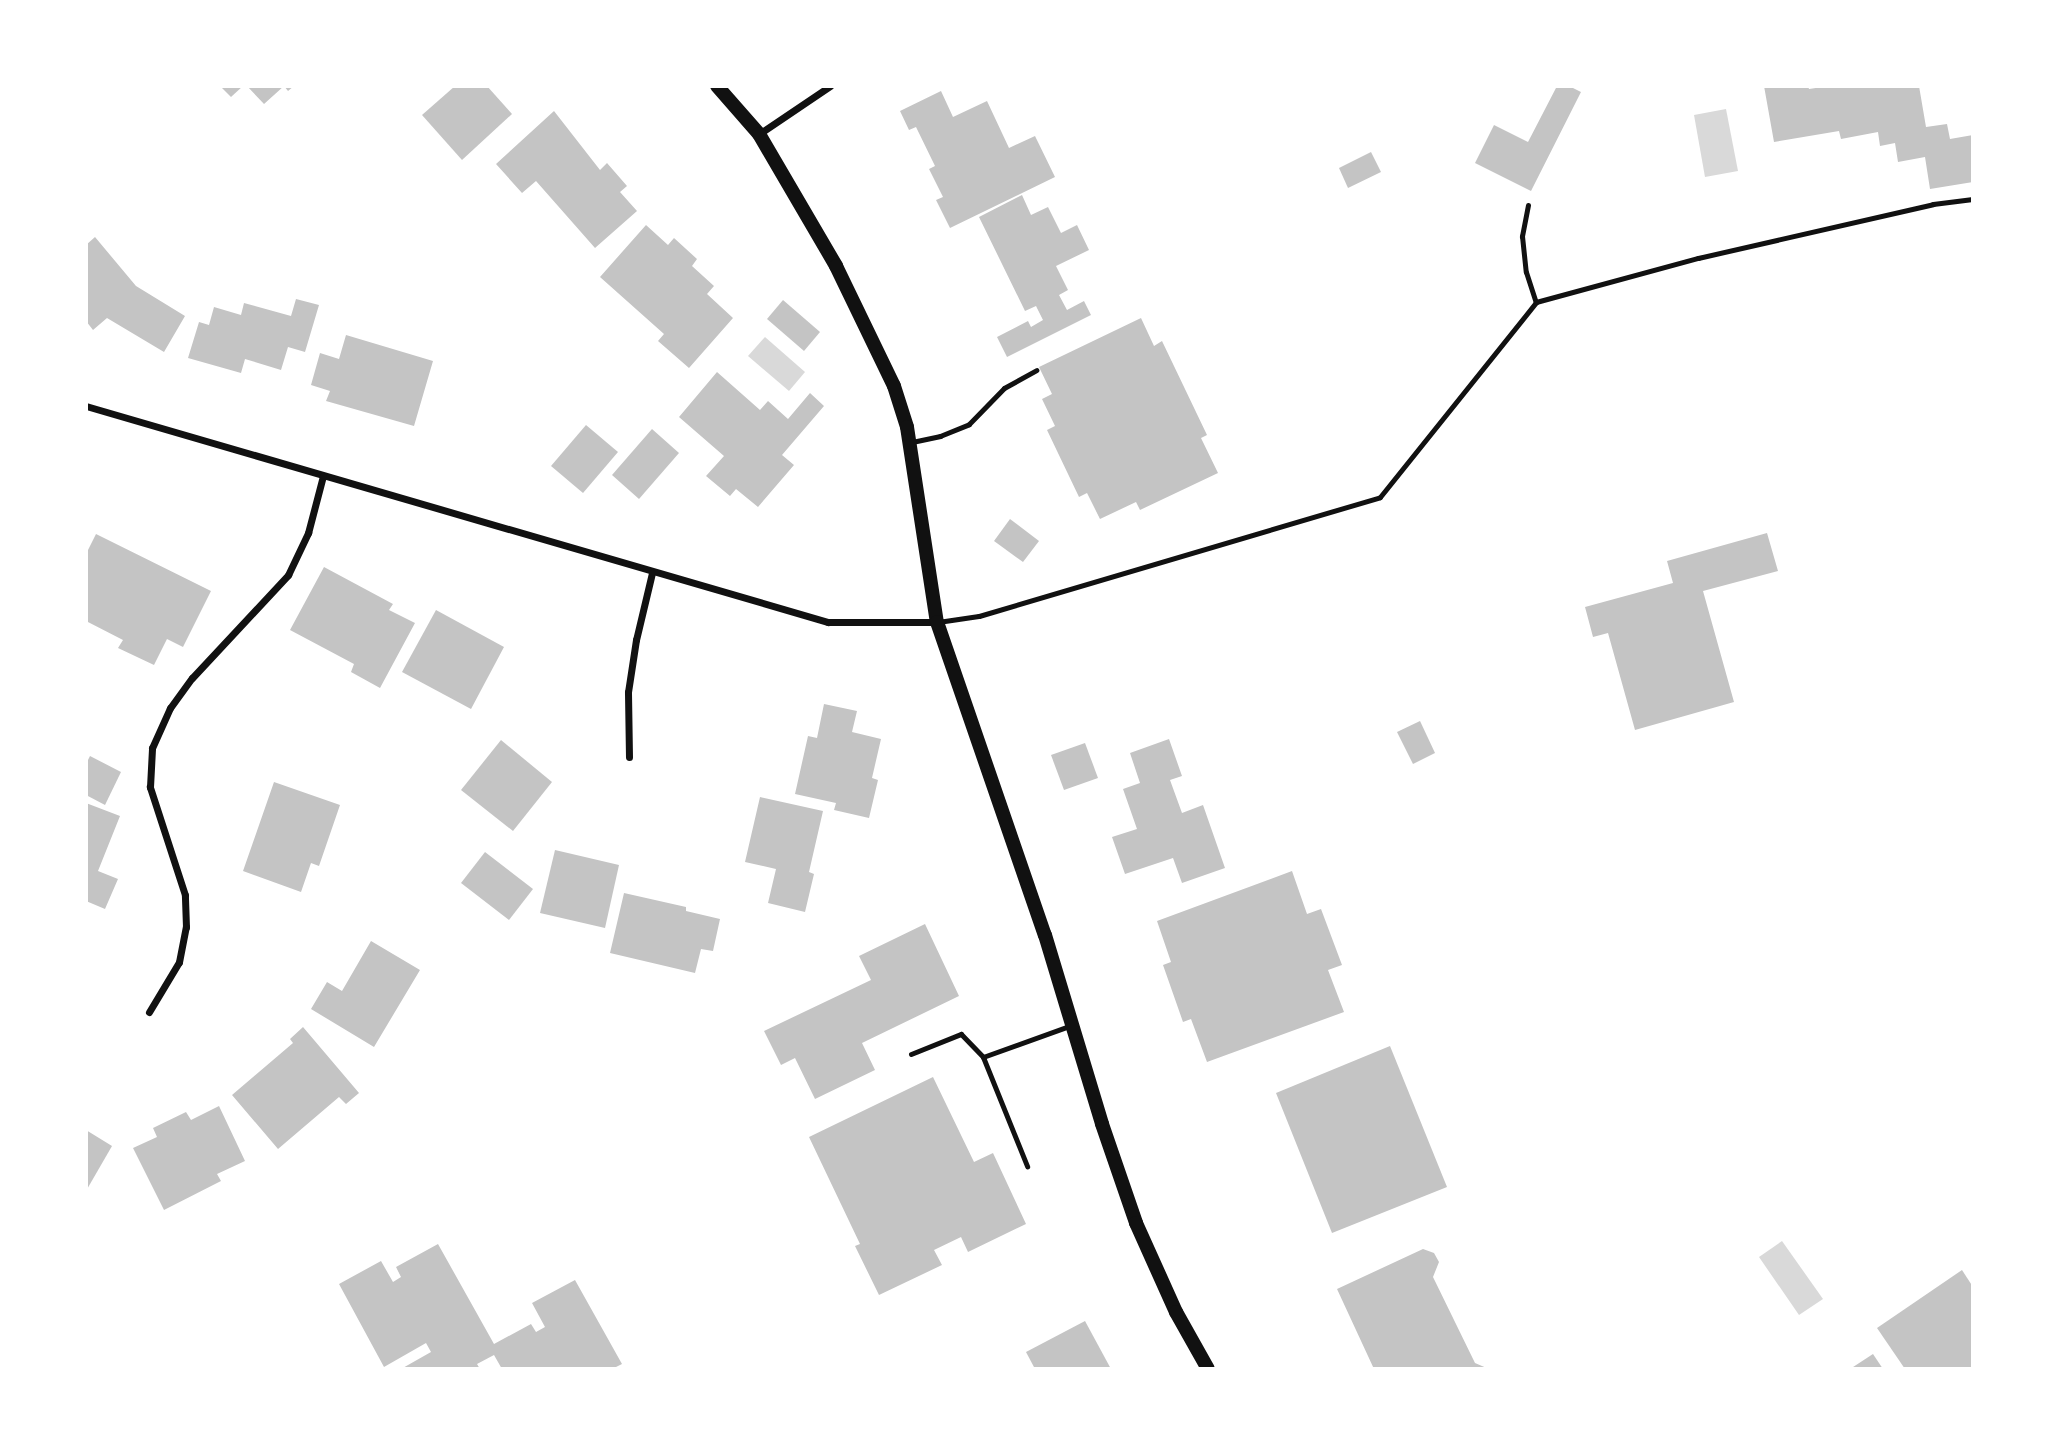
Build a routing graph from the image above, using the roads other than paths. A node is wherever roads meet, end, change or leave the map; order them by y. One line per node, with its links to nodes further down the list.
1 (717, 86): 3 (main road)
2 (830, 86): 3 (street)
3 (759, 134): 9 (main road)
4 (1973, 199): 6 (lane)
5 (1528, 205): 6 (lane)
6 (1536, 302): 12 (lane)
7 (1036, 370): 9 (lane)
8 (86, 407): 10 (street)
9 (910, 443): 12 (main road)
10 (323, 476): 11 (street); 14 (street)
11 (652, 573): 12 (street); 13 (street)
12 (937, 622): 15 (main road)
13 (629, 757)
14 (149, 1012)
15 (1072, 1025): 17 (lane); 19 (main road)
16 (911, 1054): 17 (lane)
17 (983, 1057): 18 (lane)
18 (1027, 1166)
19 (1208, 1369)

